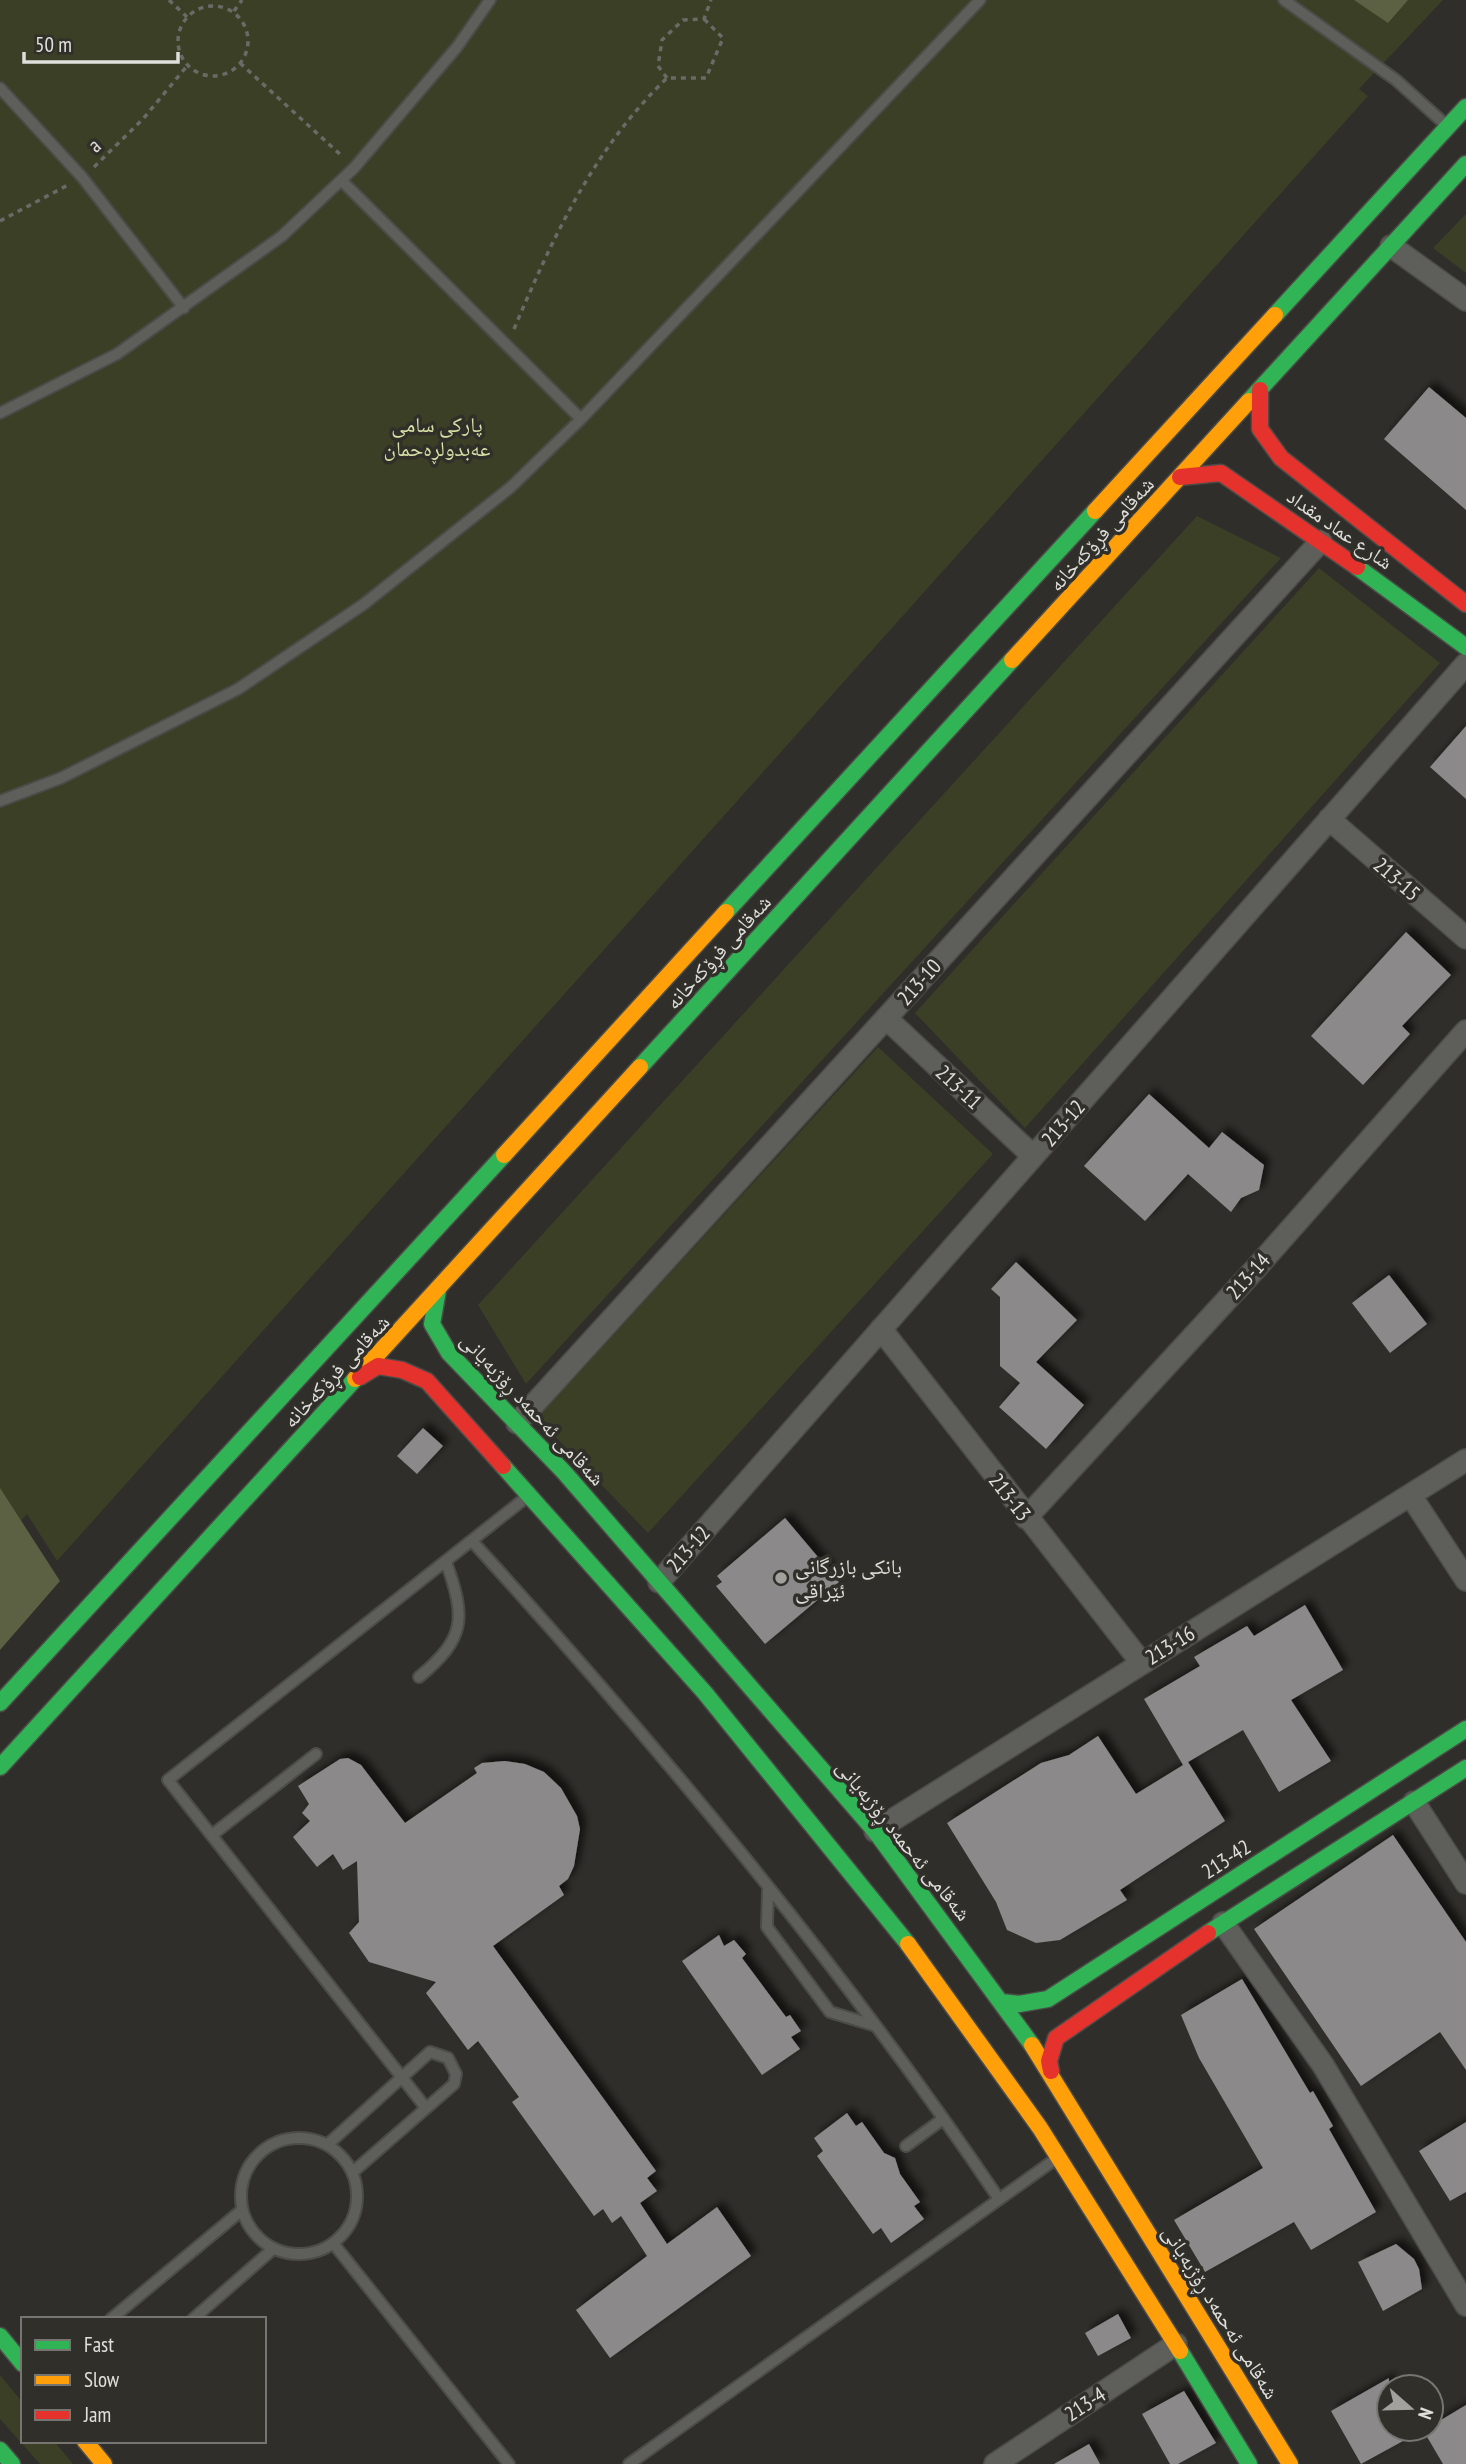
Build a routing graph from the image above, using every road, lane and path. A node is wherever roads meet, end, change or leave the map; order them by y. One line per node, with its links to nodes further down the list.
1 (169, 0): 8 (path)
2 (242, 0): 7 (path)
3 (490, 0): 17 (lane)
4 (711, 0): 9 (path)
5 (980, 0): 27 (lane)
6 (1284, 0): 15 (lane)
7 (234, 12): 8 (path); 10 (path)
8 (187, 17): 11 (path)
9 (704, 19): 12 (path); 12 (path)
10 (240, 63): 11 (path); 17 (path)
11 (187, 66): 18 (path, a)
12 (667, 78): 24 (path)
13 (0, 88): 18 (lane)
14 (1466, 107): 15 (main road, شەقامی فڕۆکەخانە)
15 (1448, 127): 55 (main road, شەقامی فڕۆکەخانە)
16 (1466, 164): 21 (main road, شەقامی فڕۆکەخانە)
17 (354, 168): 19 (lane)
18 (82, 177): 20 (path, a); 23 (lane)
19 (342, 181): 23 (lane); 24 (lane)
20 (0, 221)
21 (1391, 246): 22 (street); 25 (main road, شەقامی فڕۆکەخانە)
22 (1466, 300)
23 (184, 308): 26 (lane)
24 (507, 344): 27 (lane)
25 (1260, 390): 28 (main road, شەقامی فڕۆکەخانە); 30 (main road, شارع عماد مقداد)
26 (0, 413)
27 (581, 419): 33 (lane)
28 (1180, 477): 29 (main road, شارع عماد مقداد); 39 (main road, شەقامی فڕۆکەخانە)
29 (1321, 541): 31 (main road, شارع عماد مقداد); 36 (street, 213-10)
30 (1466, 604)
31 (1466, 647)
32 (1466, 664): 34 (street, 213-12)
33 (0, 801)
34 (1329, 819): 35 (street, 213-15); 38 (street, 213-12)
35 (1466, 938)
36 (886, 1018): 38 (street, 213-11); 44 (street, 213-10)
37 (1466, 1031): 48 (street, 213-14)
38 (1033, 1156): 40 (street, 213-12)
39 (438, 1290): 41 (main road, شەقامی ئەحمەد ڕۆژبەیانی); 43 (main road, شەقامی فڕۆکەخانە)
40 (881, 1329): 48 (street, 213-13); 52 (street, 213-12)
41 (445, 1346): 42 (main road); 44 (main road, شەقامی ئەحمەد ڕۆژبەیانی)
42 (420, 1361): 43 (main road); 46 (main road, شەقامی ئەحمەد ڕۆژبەیانی)
43 (357, 1379): 59 (main road, شەقامی فڕۆکەخانە)
44 (517, 1423): 52 (main road, شەقامی ئەحمەد ڕۆژبەیانی)
45 (1466, 1460): 47 (street, 213-16)
46 (530, 1495): 49 (lane); 57 (main road, شەقامی ئەحمەد ڕۆژبەیانی)
47 (1410, 1496): 51 (street); 53 (street, 213-16)
48 (1026, 1518): 53 (street, 213-13)
49 (472, 1541): 50 (lane); 65 (lane)
50 (446, 1562): 54 (lane); 63 (lane)
51 (1466, 1580)
52 (659, 1582): 57 (main road, شەقامی ئەحمەد ڕۆژبەیانی)
53 (1141, 1662): 62 (street, 213-16)
54 (419, 1677)
55 (0, 1703)
56 (1466, 1729): 67 (main road, 213-42)
57 (763, 1731): 62 (main road, شەقامی ئەحمەد ڕۆژبەیانی); 75 (main road, شەقامی ئەحمەد ڕۆژبەیانی)
58 (316, 1754): 63 (lane)
59 (0, 1767)
60 (1466, 1768): 61 (main road)
61 (1414, 1802): 64 (street); 66 (main road)
62 (876, 1831): 67 (main road, شەقامی ئەحمەد ڕۆژبەیانی)
63 (212, 1835): 70 (lane)
64 (1466, 1883)
65 (768, 1890): 68 (lane); 68 (lane)
66 (1223, 1923): 69 (main road); 81 (street)
67 (1001, 2002): 69 (main road, شەقامی ئەحمەد ڕۆژبەیانی)
68 (873, 2025): 72 (lane)
69 (1051, 2071): 95 (main road, شەقامی ئەحمەد ڕۆژبەیانی)
70 (402, 2077): 71 (lane); 71 (lane); 73 (lane)
71 (426, 2108): 76 (lane)
72 (943, 2119): 74 (lane); 77 (lane)
73 (327, 2145): 76 (lane); 78 (lane)
74 (906, 2146)
75 (1059, 2156): 77 (lane); 85 (main road, شەقامی ئەحمەد ڕۆژبەیانی)
76 (353, 2172): 79 (lane)
77 (999, 2199): 92 (lane)
78 (242, 2210): 80 (lane); 82 (lane)
79 (334, 2243): 80 (lane); 91 (lane)
80 (273, 2249): 83 (lane)
81 (1466, 2305)
82 (113, 2317)
83 (195, 2317)
84 (0, 2336): 86 (main road)
85 (1176, 2344): 93 (street, 213-4); 94 (main road, شەقامی ئەحمەد ڕۆژبەیانی)
86 (21, 2362)
87 (88, 2443): 90 (main road)
88 (0, 2450): 89 (main road)
89 (12, 2464)
90 (104, 2464)
91 (509, 2464)
92 (629, 2464)
93 (995, 2464)
94 (1249, 2464)
95 (1290, 2464)

